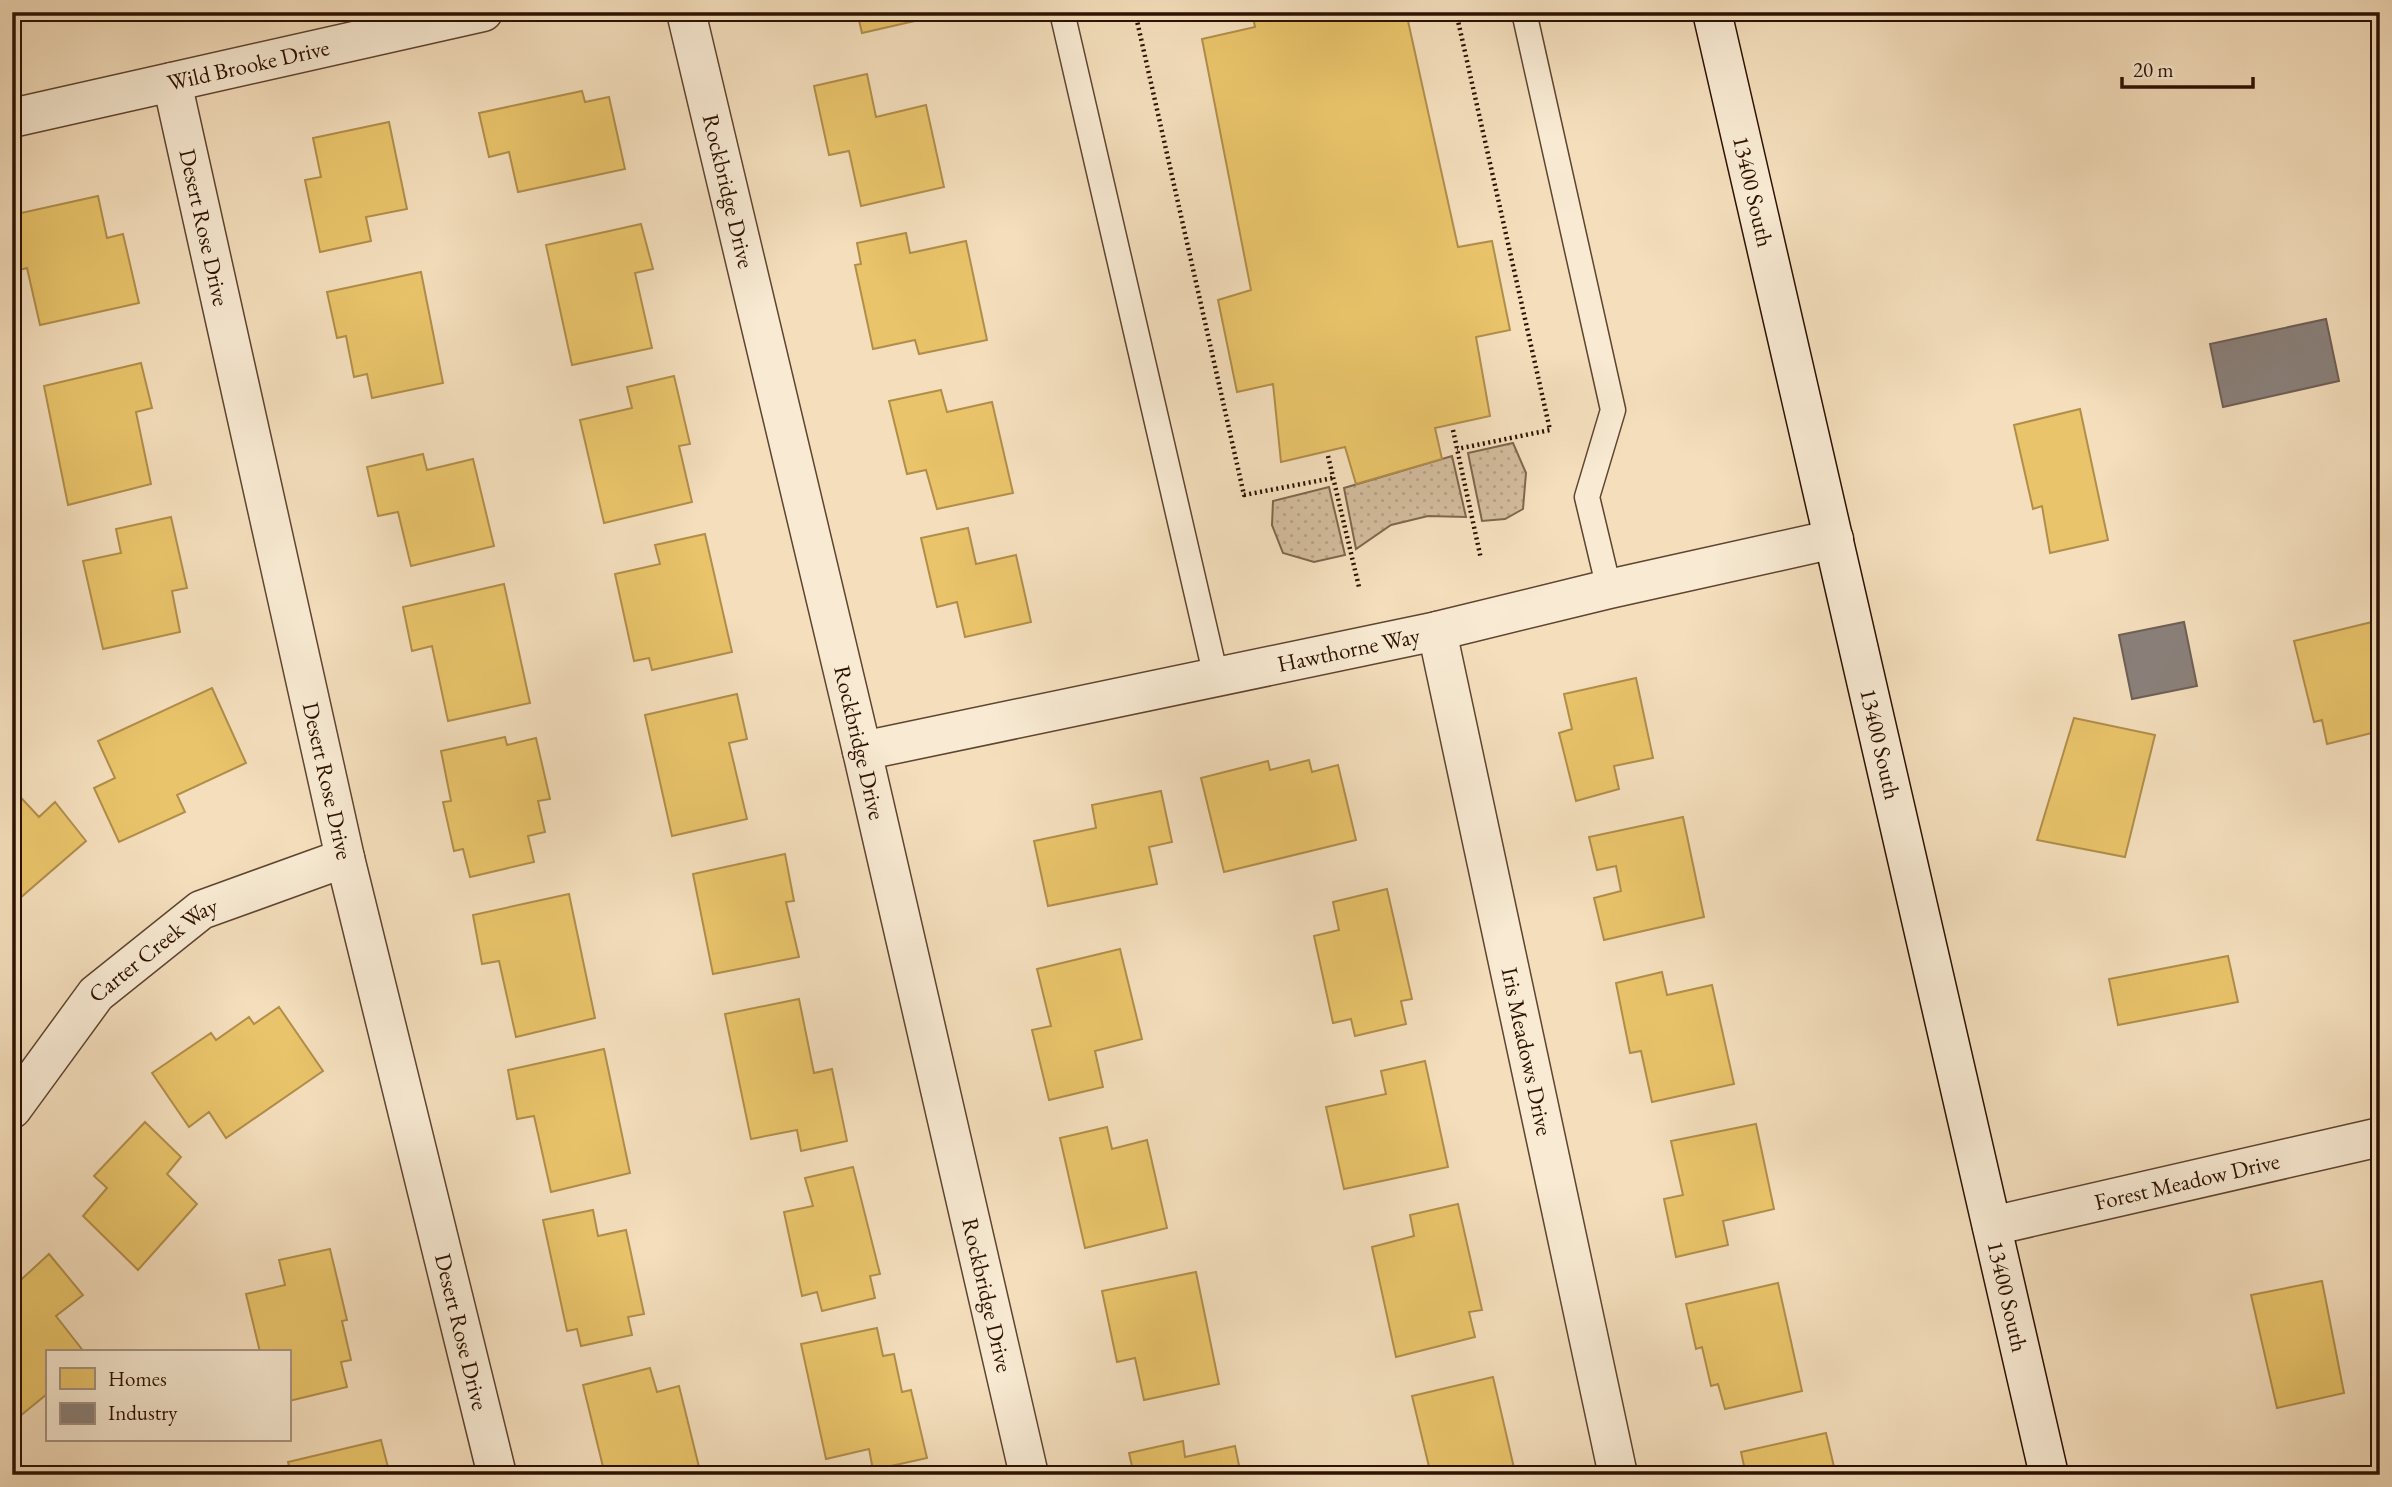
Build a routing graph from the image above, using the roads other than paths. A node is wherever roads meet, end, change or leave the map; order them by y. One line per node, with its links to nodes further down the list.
1 (483, 12): 6 (street, Wild Brooke Drive)
2 (686, 12): 12 (street, Rockbridge Drive)
3 (1062, 12): 11 (lane)
4 (1524, 12): 9 (lane)
5 (1712, 12): 8 (street, 13400 South)
6 (172, 82): 7 (street, Wild Brooke Drive); 13 (street, Desert Rose Drive)
7 (12, 118)
8 (1833, 539): 9 (street, Hawthorne Way); 16 (street, 13400 South)
9 (1609, 589): 10 (street, Hawthorne Way)
10 (1437, 631): 11 (street, Hawthorne Way); 19 (street, Iris Meadows Drive)
11 (1216, 677): 12 (street, Hawthorne Way)
12 (862, 751): 18 (street, Rockbridge Drive)
13 (345, 858): 14 (street, Carter Creek Way); 17 (street, Desert Rose Drive)
14 (12, 1109)
15 (2380, 1137): 16 (street, Forest Meadow Drive)
16 (1992, 1226): 20 (street, 13400 South)
17 (497, 1475)
18 (1029, 1475)
19 (1618, 1475)
20 (2049, 1475)

